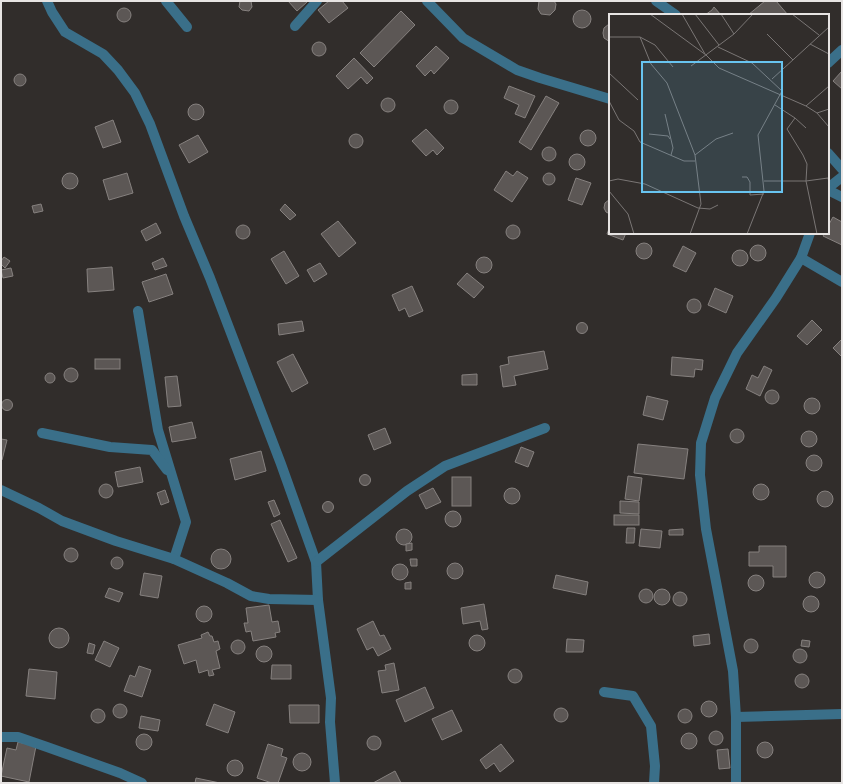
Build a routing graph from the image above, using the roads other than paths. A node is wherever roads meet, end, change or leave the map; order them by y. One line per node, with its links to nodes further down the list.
1 (47, 1): 27 (street)
2 (166, 1): 8 (street)
3 (317, 1): 7 (street)
4 (427, 1): 11 (street)
5 (656, 1): 6 (street)
6 (675, 14)
7 (295, 26)
8 (188, 27)
9 (842, 50): 10 (street)
10 (829, 62)
11 (609, 99)
12 (829, 154): 13 (street)
13 (842, 169)
14 (842, 177): 15 (street)
15 (829, 188)
16 (829, 190): 17 (street)
17 (842, 197)
18 (810, 234): 19 (street)
19 (801, 258): 20 (street); 31 (street)
20 (842, 282)
21 (138, 311): 24 (street)
22 (545, 428): 27 (street)
23 (42, 432): 24 (street)
24 (171, 475): 26 (street)
25 (1, 490): 26 (street)
26 (174, 560): 28 (street)
27 (316, 562): 28 (street)
28 (318, 600): 34 (street)
29 (604, 692): 35 (street)
30 (842, 714): 31 (street)
31 (736, 717): 36 (street)
32 (1, 737): 33 (street)
33 (142, 783)
34 (335, 783)
35 (654, 783)
36 (736, 783)

